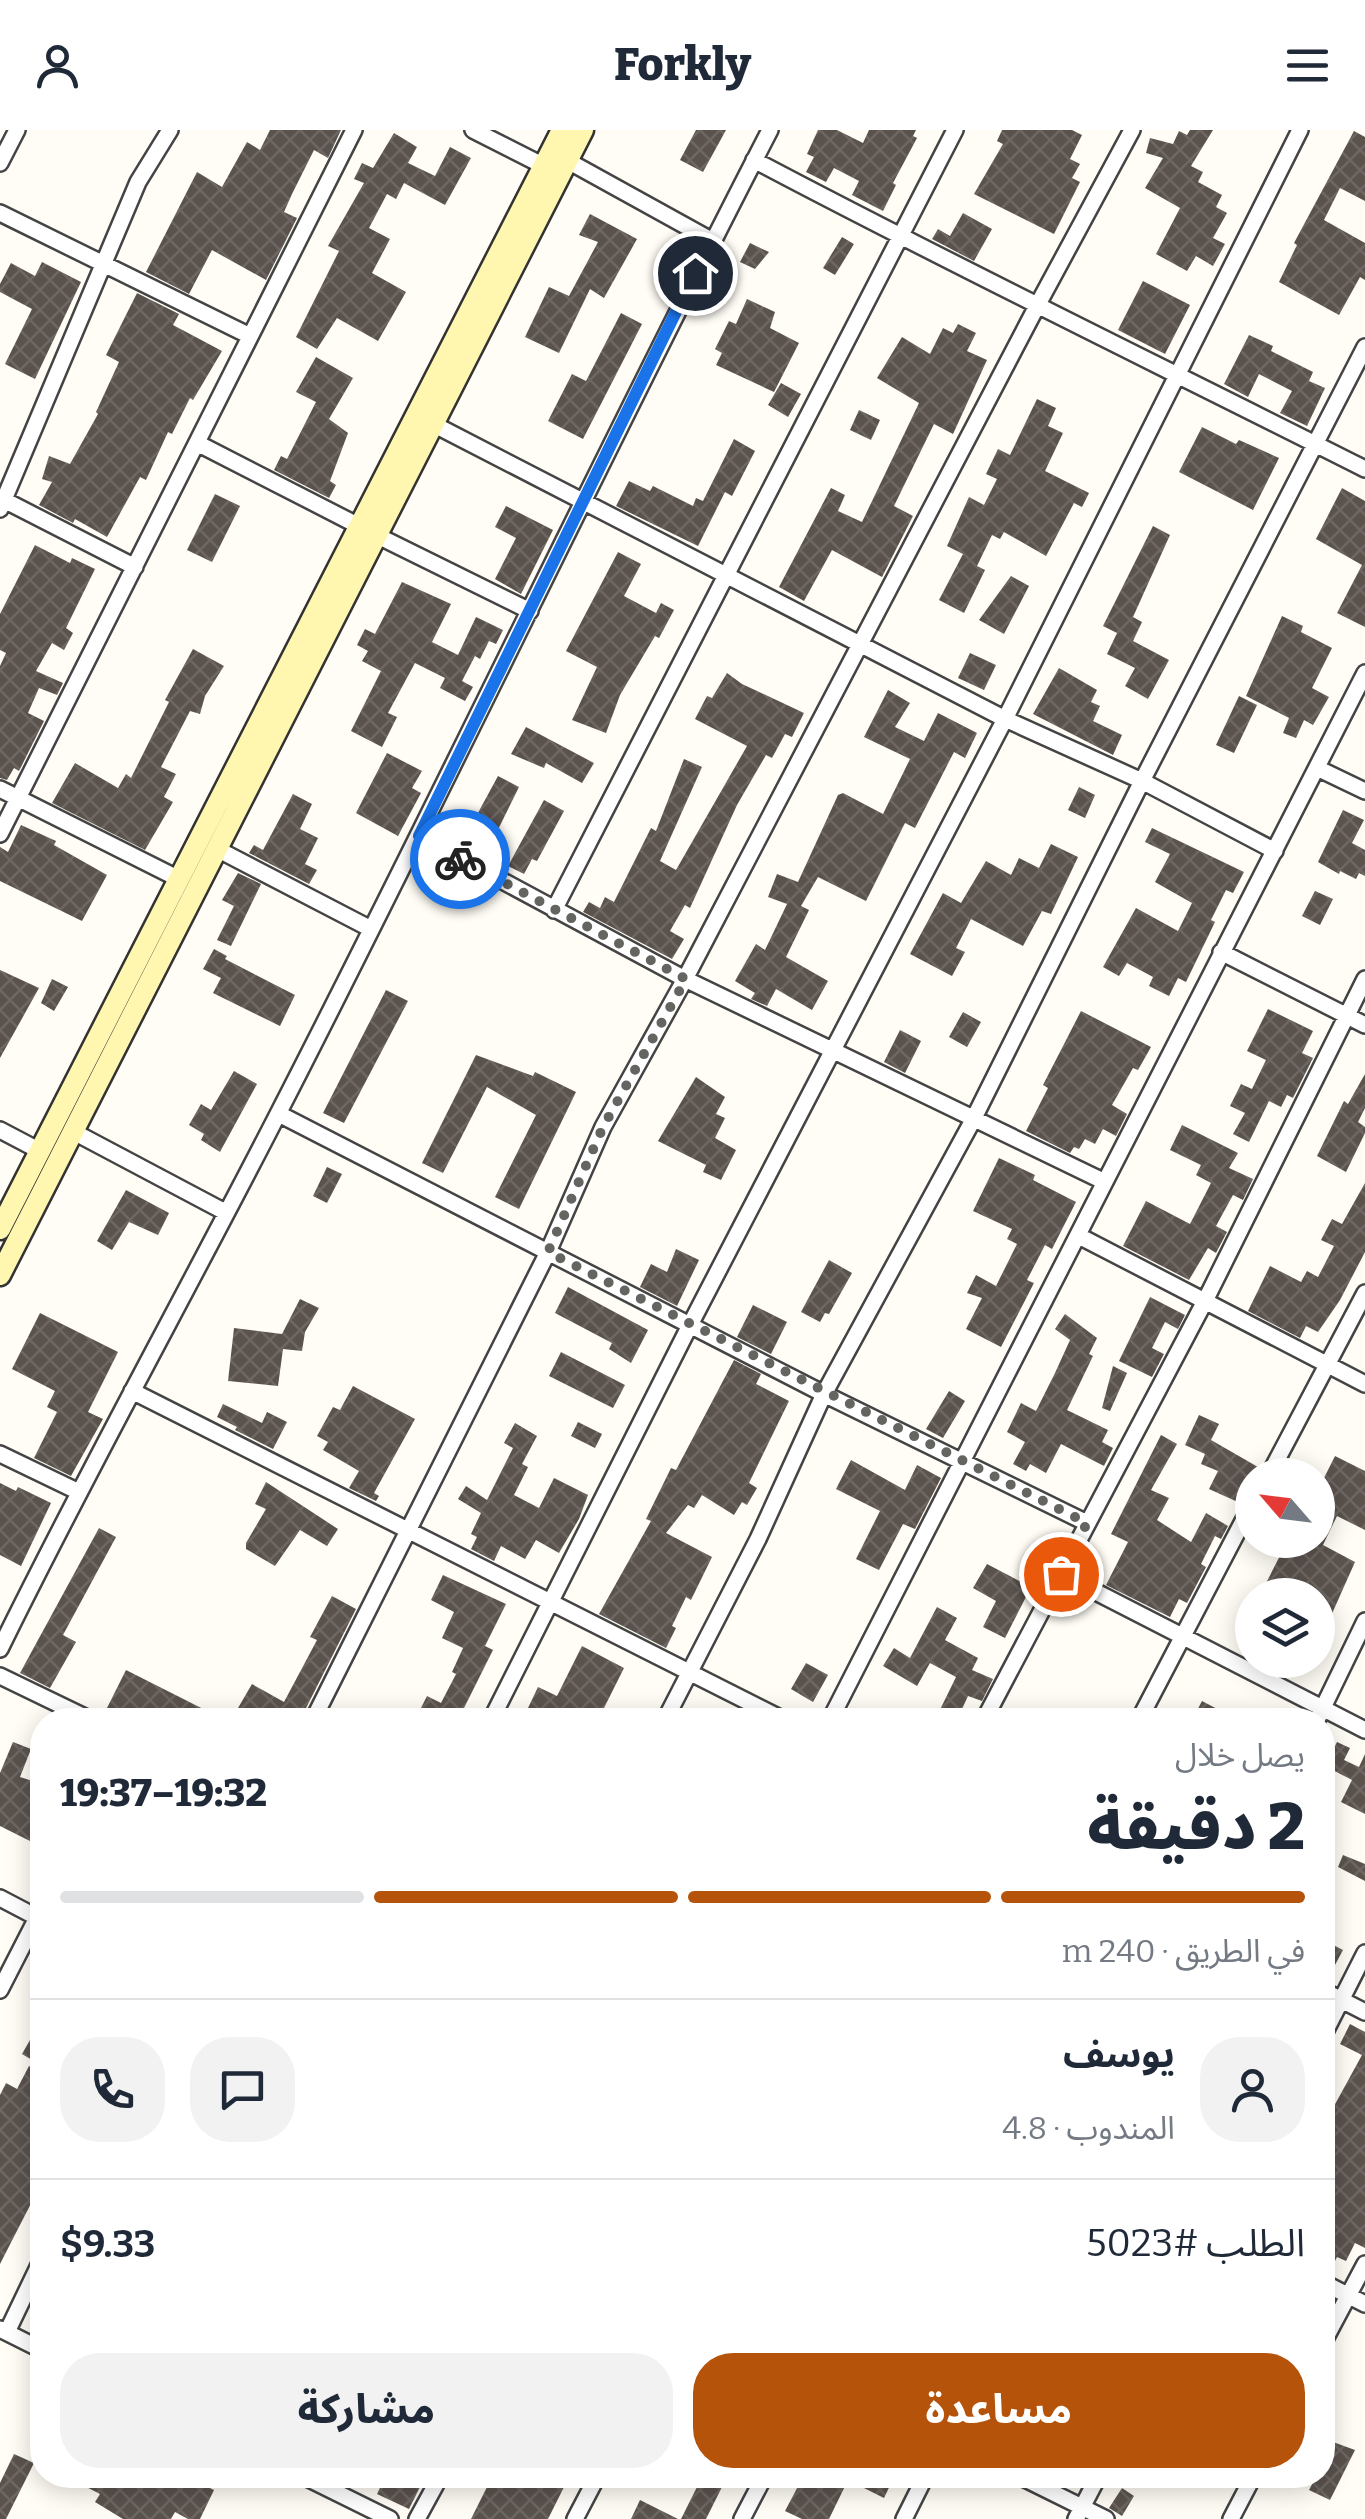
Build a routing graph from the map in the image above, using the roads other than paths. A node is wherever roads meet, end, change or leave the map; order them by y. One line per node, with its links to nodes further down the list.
1 (17, 130): 13 (street)
2 (170, 130): 18 (street)
3 (354, 130): 20 (street)
4 (473, 130): 14 (street)
5 (562, 130): 14 (street)
6 (584, 130): 12 (street)
7 (770, 130): 11 (street)
8 (955, 130): 16 (street)
9 (1132, 130): 19 (street)
10 (1300, 130): 22 (street)
11 (754, 160): 16 (street); 17 (street)
12 (568, 161): 17 (street); 23 (street)
13 (0, 163)
14 (544, 166): 29 (street)
15 (0, 213): 18 (street)
16 (900, 238): 19 (street); 32 (street)
17 (711, 240): 27 (street)
18 (102, 263): 20 (street); 28 (street)
19 (1037, 306): 22 (street); 34 (street)
20 (250, 336): 24 (street)
21 (1365, 347): 25 (street)
22 (1178, 372): 25 (street); 36 (street)
23 (433, 424): 27 (street); 30 (street)
24 (197, 443): 29 (street); 31 (street)
25 (1315, 444): 26 (street); 38 (street)
26 (1365, 469)
27 (584, 502): 32 (street); 33 (street)
28 (2, 503): 31 (street)
29 (357, 525): 46 (street)
30 (378, 536): 33 (street); 44 (street)
31 (135, 567): 41 (street)
32 (729, 575): 34 (street); 47 (street)
33 (530, 611): 43 (street)
34 (860, 642): 36 (street); 50 (street)
35 (1365, 673): 37 (street)
36 (1005, 719): 38 (street); 54 (street)
37 (1317, 768): 40 (street); 45 (street)
38 (1142, 781): 45 (street); 56 (street)
39 (0, 789): 41 (street)
40 (1365, 791)
41 (18, 800): 42 (street); 46 (street)
42 (0, 834)
43 (419, 836): 47 (street); 48 (street)
44 (218, 850): 48 (street); 58 (street)
45 (1275, 851): 49 (street)
46 (178, 878): 59 (street)
47 (554, 910): 50 (street)
48 (371, 929): 55 (street)
49 (1221, 952): 52 (street); 60 (street)
50 (686, 979): 54 (street); 64 (street)
51 (1365, 979): 52 (street)
52 (1346, 1016): 53 (street); 67 (street)
53 (1365, 1025)
54 (834, 1052): 56 (street); 68 (street)
55 (278, 1114): 61 (street); 64 (street)
56 (973, 1120): 60 (street); 72 (street)
57 (0, 1130): 59 (street)
58 (74, 1132): 61 (street); 65 (street)
59 (40, 1151): 62 (street)
60 (1106, 1182): 63 (street)
61 (225, 1212): 71 (street)
62 (0, 1230)
63 (1079, 1236): 67 (street); 75 (street)
64 (548, 1252): 68 (street); 78 (street)
65 (0, 1276)
66 (1365, 1294): 69 (street)
67 (1205, 1301): 69 (street); 77 (street)
68 (690, 1326): 72 (street); 81 (street)
69 (1329, 1365): 70 (street); 74 (street)
70 (1365, 1384)
71 (132, 1391): 76 (street); 78 (street)
72 (824, 1394): 75 (street); 85 (street)
73 (0, 1454): 76 (street)
74 (1278, 1458)
75 (962, 1462): 77 (street); 92 (street)
76 (79, 1492): 84 (street)
77 (1087, 1523): 80 (street)
78 (407, 1531): 81 (street); 88 (street)
79 (1235, 1536): 83 (street)
80 (1061, 1574): 83 (street); 93 (street)
81 (550, 1604): 85 (street); 89 (street)
82 (1365, 1621): 96 (street)
83 (1182, 1636): 94 (street); 95 (street)
84 (0, 1649)
85 (689, 1673): 90 (street); 91 (street)
86 (0, 1676): 87 (street)
87 (66, 1708)
88 (320, 1708)
89 (498, 1708)
90 (670, 1708)
91 (760, 1708)
92 (836, 1708)
93 (990, 1708)
94 (1145, 1708)
95 (1308, 1708)
96 (1323, 1708)
97 (1335, 1720): 98 (street)
98 (1365, 1730)
99 (0, 1898): 100 (street)
100 (30, 1910)
101 (30, 1935): 103 (street)
102 (1365, 1953): 105 (street)
103 (0, 1990)
104 (1335, 1996): 105 (street)
105 (1342, 2000): 106 (street); 107 (street)
106 (1365, 2012)
107 (1335, 2013)
108 (1365, 2264): 111 (street)
109 (30, 2281): 114 (street)
110 (1335, 2289): 111 (street)
111 (1349, 2296): 112 (street); 113 (street)
112 (1365, 2304)
113 (1335, 2322)
114 (3, 2330): 115 (street)
115 (30, 2344)
116 (327, 2488): 125 (street)
117 (434, 2488): 126 (street)
118 (591, 2488): 127 (street)
119 (758, 2488): 128 (street)
120 (920, 2488): 129 (street)
121 (1038, 2488): 124 (street)
122 (1092, 2488): 124 (street)
123 (1247, 2488): 131 (street)
124 (1079, 2513): 130 (street)
125 (390, 2519)
126 (416, 2519)
127 (575, 2519)
128 (742, 2519)
129 (904, 2519)
130 (1106, 2519)
131 (1231, 2519)

